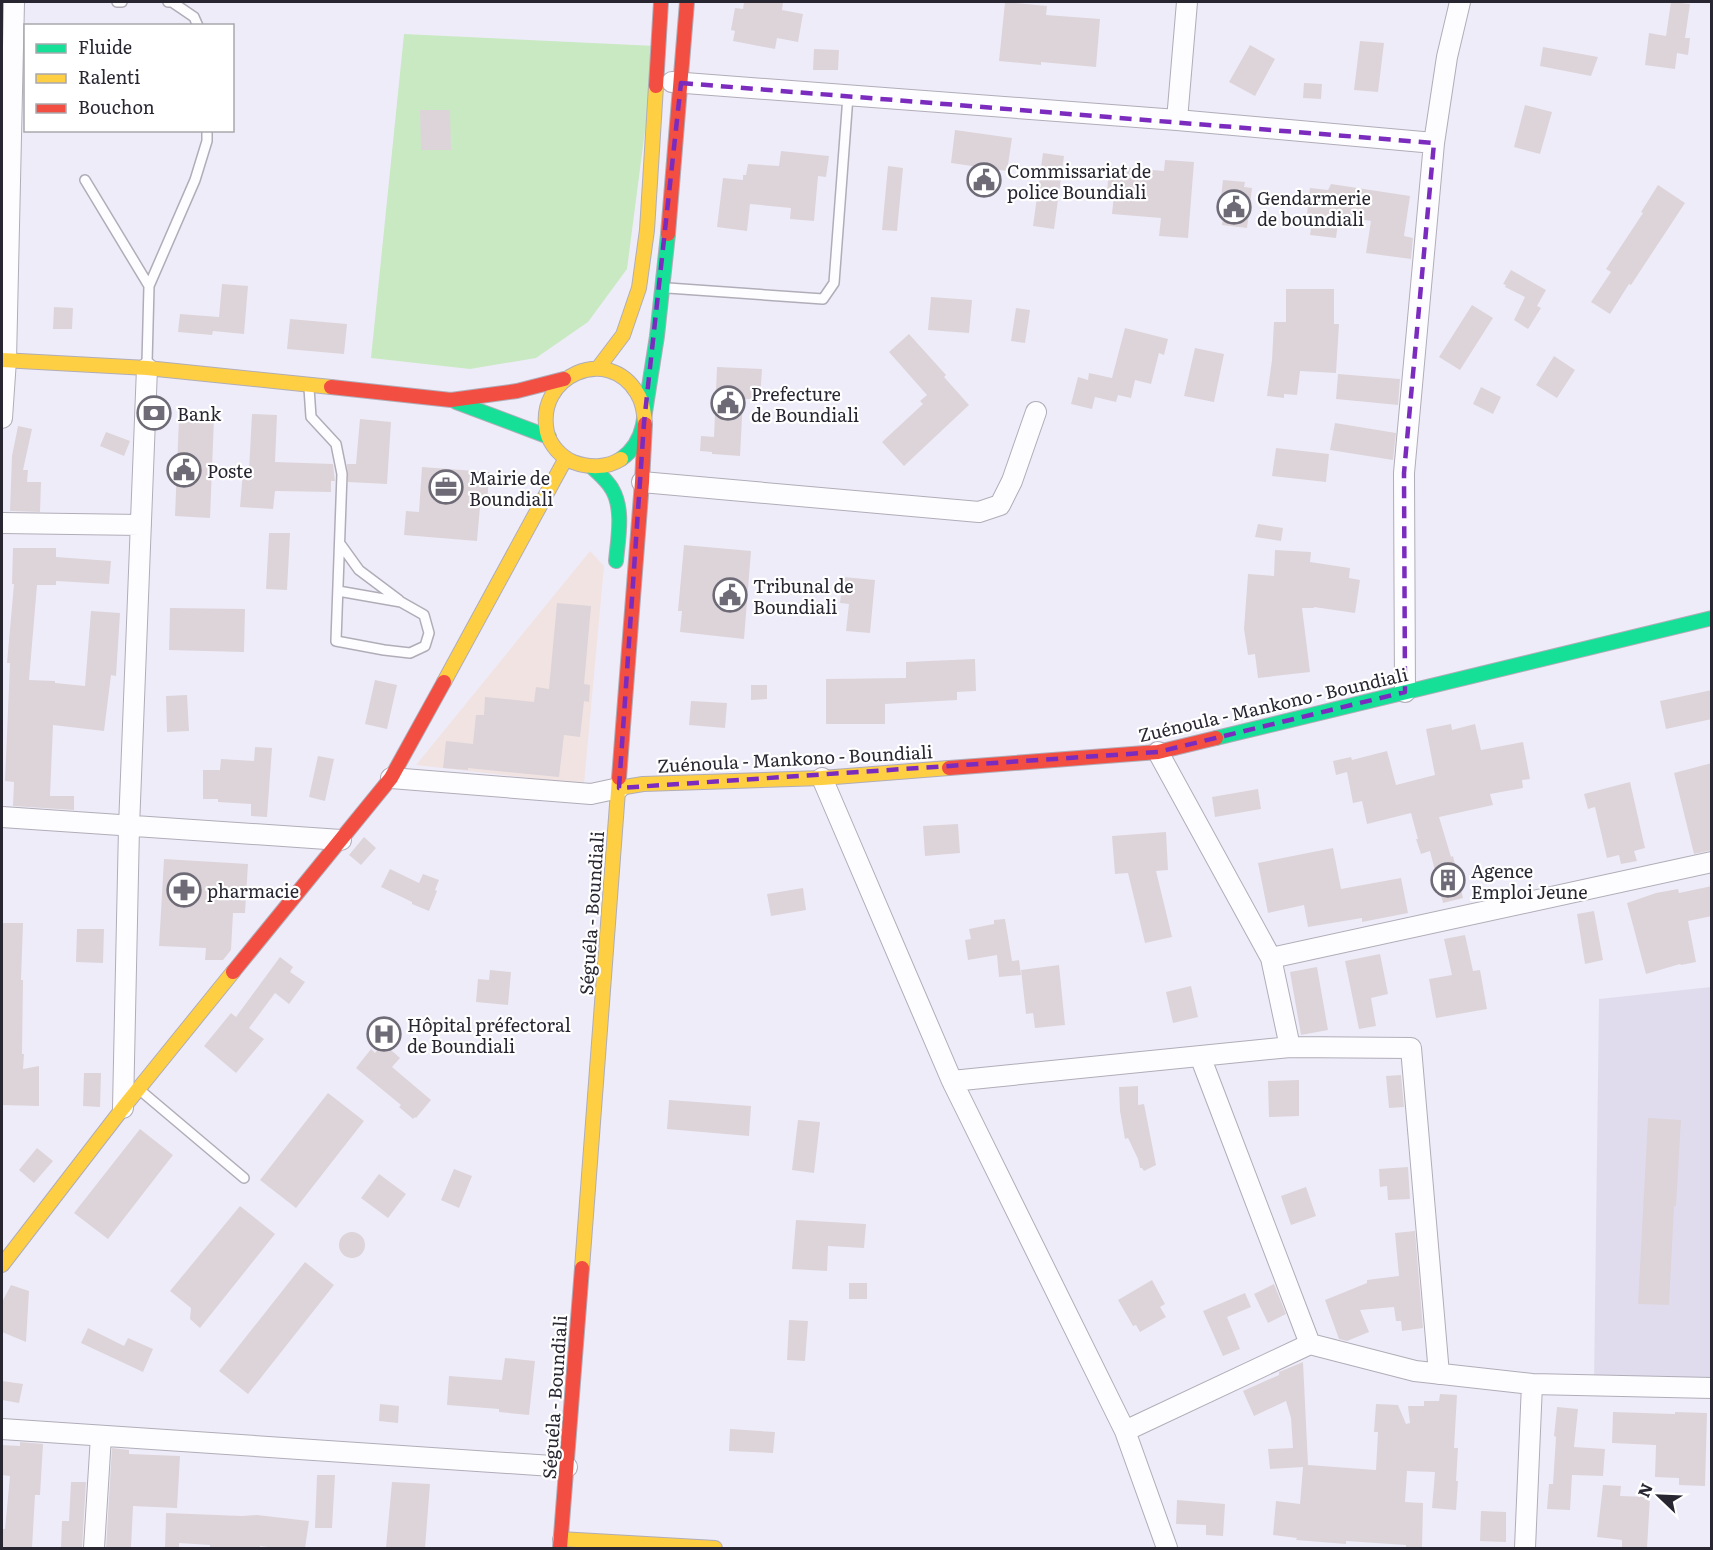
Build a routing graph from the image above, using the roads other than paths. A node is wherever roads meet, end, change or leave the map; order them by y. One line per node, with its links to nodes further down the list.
1 (14, 2): 15 (street)
2 (168, 2): 7 (lane)
3 (661, 2): 8 (main road)
4 (687, 2): 9 (main road)
5 (1186, 2): 11 (street)
6 (1460, 2): 13 (street)
7 (197, 24)
8 (657, 81): 9 (street); 20 (main road)
9 (681, 83): 10 (street); 17 (main road)
10 (848, 96): 11 (street); 17 (lane)
11 (1177, 120): 13 (street)
12 (207, 132): 16 (lane)
13 (1434, 143): 38 (street)
14 (86, 180): 16 (lane)
15 (5, 181): 18 (street)
16 (149, 286): 19 (lane)
17 (662, 288): 26 (main road)
18 (4, 360): 19 (main road); 25 (street)
19 (147, 368): 22 (main road); 32 (street)
20 (598, 368): 21 (main road); 26 (main road, Séguéla - Boundiali)
21 (564, 379): 23 (main road); 27 (main road)
22 (309, 385): 23 (main road); 33 (lane)
23 (451, 400): 27 (main road)
24 (1036, 412): 30 (street)
25 (2, 418)
26 (644, 423): 29 (main road); 30 (main road, Séguéla - Boundiali)
27 (549, 437): 28 (main road)
28 (566, 458): 29 (main road); 40 (main road)
29 (592, 467): 34 (main road)
30 (642, 482): 42 (main road, Séguéla - Boundiali)
31 (2, 523): 32 (street)
32 (141, 525): 44 (street)
33 (340, 544): 35 (lane); 36 (lane)
34 (615, 572)
35 (338, 591): 36 (lane); 36 (lane)
36 (401, 602)
37 (1712, 618): 38 (main road, Zuénoula - Mankono - Boundiali)
38 (1405, 692): 39 (main road, Zuénoula - Mankono - Boundiali)
39 (1158, 752): 41 (main road, Zuénoula - Mankono - Boundiali); 47 (street)
40 (392, 778): 42 (street); 45 (main road)
41 (822, 778): 42 (main road, Zuénoula - Mankono - Boundiali); 50 (street)
42 (605, 791): 64 (main road, Séguéla - Boundiali)
43 (2, 817): 44 (street)
44 (129, 827): 45 (street); 52 (street)
45 (342, 840): 51 (main road)
46 (1712, 862): 47 (street)
47 (1271, 958): 48 (street)
48 (1290, 1047): 49 (street); 58 (street)
49 (1200, 1056): 50 (street); 57 (street)
50 (952, 1081): 62 (street)
51 (139, 1089): 52 (main road); 53 (lane)
52 (123, 1108): 55 (main road)
53 (244, 1178)
54 (2, 1245): 55 (main road)
55 (16, 1247): 56 (main road)
56 (2, 1265)
57 (1310, 1344): 58 (street); 62 (street)
58 (1439, 1374): 59 (street)
59 (1532, 1384): 60 (street); 69 (street)
60 (1712, 1388)
61 (2, 1429): 63 (street)
62 (1125, 1431): 68 (street)
63 (101, 1436): 64 (street); 66 (street)
64 (553, 1466): 65 (main road, Séguéla - Boundiali)
65 (560, 1544): 67 (main road)
66 (94, 1548)
67 (715, 1548)
68 (1167, 1548)
69 (1525, 1548)

